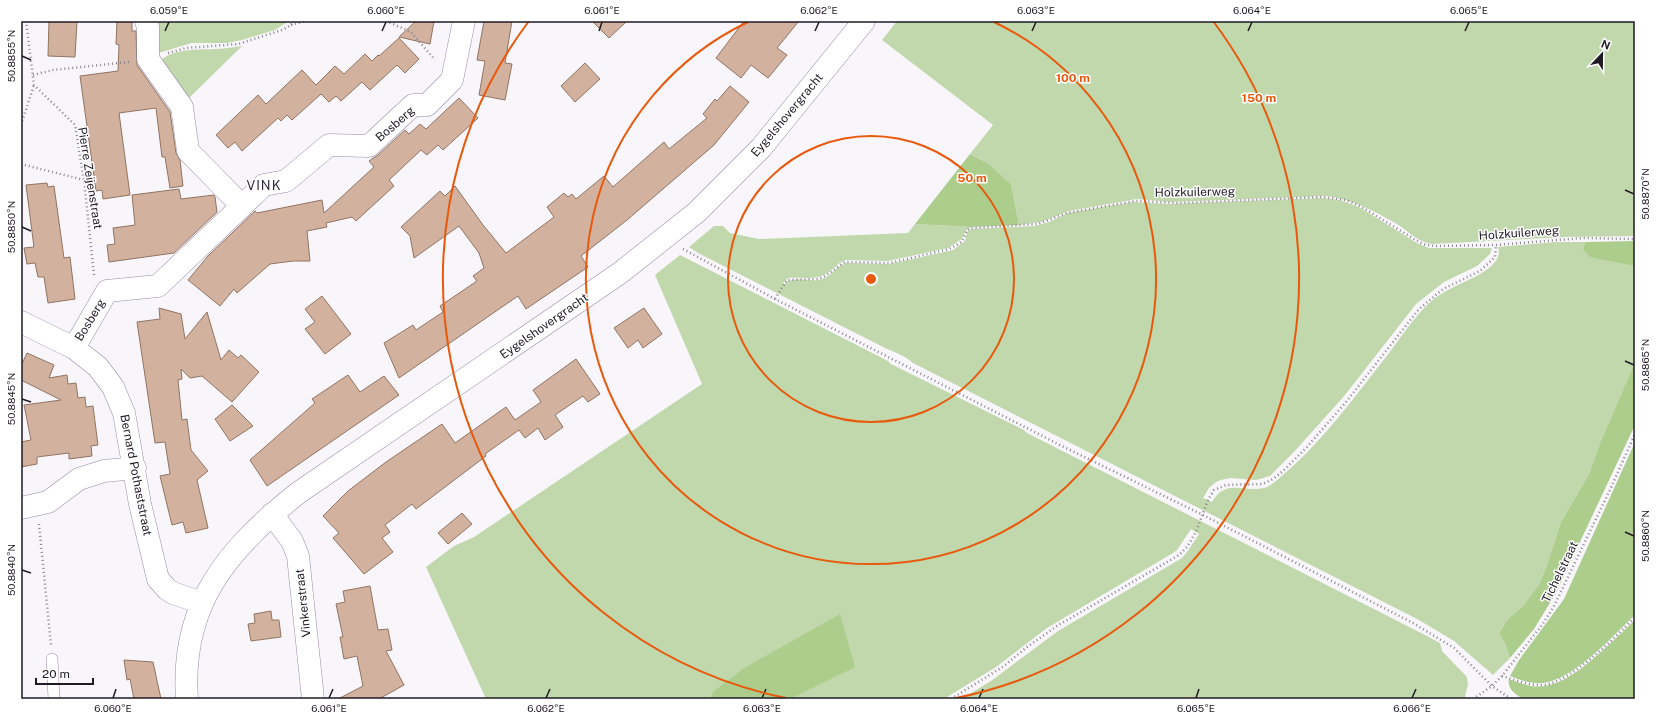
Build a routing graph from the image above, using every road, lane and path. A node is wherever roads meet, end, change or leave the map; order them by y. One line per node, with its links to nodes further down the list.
1 (26, 21): 9 (path)
2 (146, 21): 13 (street)
3 (305, 21): 7 (path)
4 (386, 21): 8 (path)
5 (464, 21): 8 (street)
6 (864, 21): 14 (street, Eygelshovergracht)
7 (291, 25)
8 (452, 80): 13 (street, Bosberg)
9 (34, 85): 10 (path); 12 (path, Pierre Zeijenstraat)
10 (21, 125)
11 (21, 164): 12 (path)
12 (84, 180): 18 (path, Pierre Zeijenstraat)
13 (242, 206): 18 (street, Bosberg)
14 (668, 235): 17 (path); 24 (street, Eygelshovergracht)
15 (1635, 239): 16 (path, Holzkuilerweg)
16 (1496, 245): 17 (path, Holzkuilerweg); 25 (path)
17 (775, 299): 25 (path)
18 (99, 305): 20 (street, Bosberg)
19 (21, 322): 20 (street, Bernard Pothaststraat)
20 (74, 348): 22 (street, Bernard Pothaststraat)
21 (1635, 434): 29 (path, Tichelstraat)
22 (135, 468): 23 (street); 26 (street, Bernard Pothaststraat)
23 (29, 507): 28 (path)
24 (272, 514): 26 (street, Eygelshovergracht); 33 (street, Vinkerstraat)
25 (1203, 515): 30 (path); 34 (path)
26 (202, 604): 32 (street, Eygelshovergracht)
27 (1635, 617): 29 (path)
28 (52, 659): 31 (lane)
29 (1502, 676): 30 (path, Tichelstraat)
30 (1492, 686): 35 (path, Tichelstraat); 36 (path)
31 (54, 699)
32 (187, 699)
33 (313, 699)
34 (951, 699)
35 (1473, 699)
36 (1511, 699)

